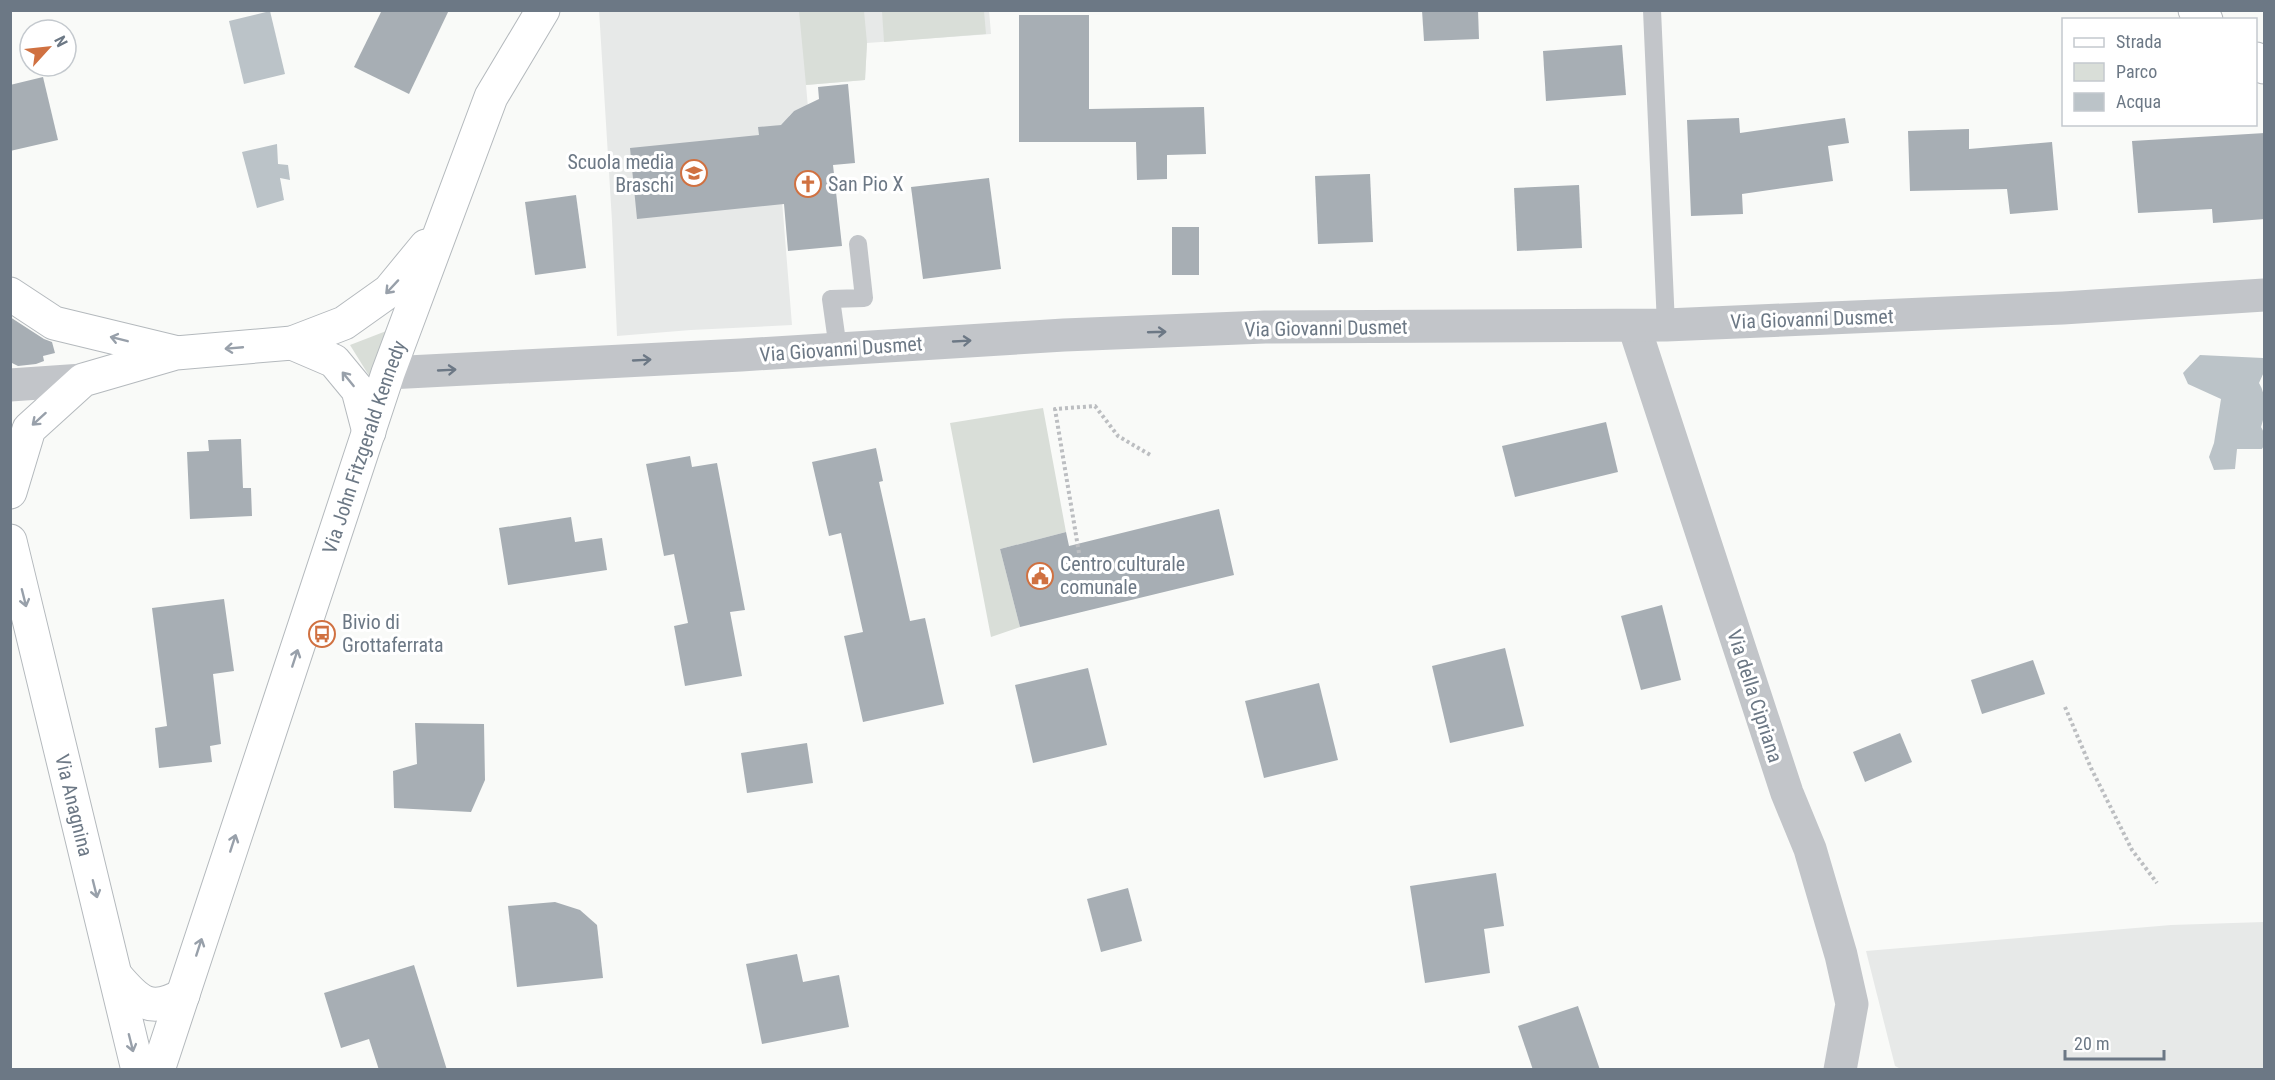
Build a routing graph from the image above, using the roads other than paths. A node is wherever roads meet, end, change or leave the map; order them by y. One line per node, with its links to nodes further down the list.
1 (543, 10): 3 (main road, Via John Fitzgerald Kennedy)
2 (1652, 10): 7 (lane)
3 (442, 226): 8 (main road, one-way to 8); 11 (main road, Via John Fitzgerald Kennedy)
4 (858, 244): 9 (lane)
5 (10, 294): 10 (main road, one-way to 5)
6 (2265, 295): 7 (street, Via Giovanni Dusmet)
7 (1650, 326): 9 (street, Via Giovanni Dusmet, one-way to 7); 21 (street, Via della Cipriana)
8 (292, 343): 10 (main road, one-way to 10); 14 (main road, one-way to 8)
9 (838, 349): 11 (street, Via Giovanni Dusmet, one-way to 9)
10 (176, 353): 12 (main road)
11 (388, 373): 14 (main road, Via John Fitzgerald Kennedy)
12 (83, 380): 13 (street); 15 (main road, one-way to 15)
13 (10, 385)
14 (369, 432): 18 (main road, Via John Fitzgerald Kennedy, one-way to 14)
15 (10, 492)
16 (10, 541): 17 (main road, Via Anagnina, one-way to 17)
17 (116, 976): 18 (main road); 19 (main road, Via Anagnina, one-way to 19)
18 (183, 995): 20 (main road, Via John Fitzgerald Kennedy)
19 (138, 1070)
20 (158, 1070)
21 (1840, 1070)

